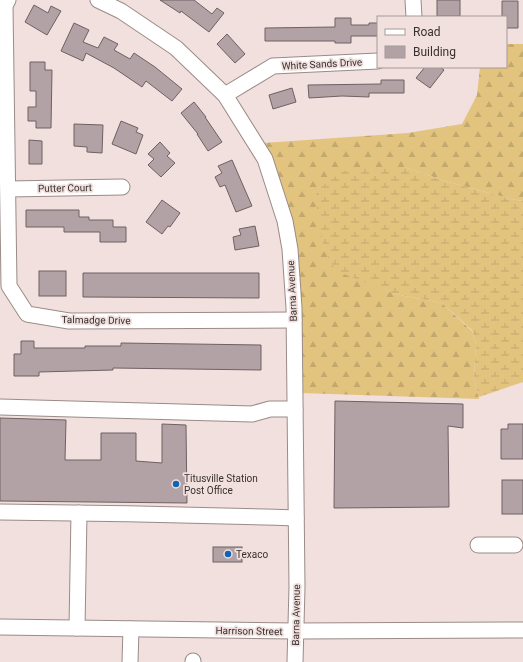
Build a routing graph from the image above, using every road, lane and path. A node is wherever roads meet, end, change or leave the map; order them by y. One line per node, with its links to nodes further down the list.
1 (8, 0): 9 (street, Talmadge Drive)
2 (98, 0): 4 (street, Barna Avenue)
3 (413, 0): 5 (street)
4 (124, 5): 7 (street, Barna Avenue)
5 (414, 16)
6 (377, 61): 7 (street, White Sands Drive)
7 (225, 95): 10 (street, Barna Avenue)
8 (122, 188): 9 (street, Putter Court)
9 (8, 189): 10 (street, Talmadge Drive)
10 (294, 320): 12 (street, Barna Avenue)
11 (0, 407): 12 (street)
12 (295, 409): 15 (street, Barna Avenue)
13 (0, 512): 14 (street)
14 (79, 513): 15 (street); 19 (street)
15 (296, 518): 22 (street, Barna Avenue)
16 (478, 545): 17 (street)
17 (514, 545)
18 (0, 627): 19 (street, Harrison Street)
19 (77, 628): 20 (street, Harrison Street)
20 (131, 629): 22 (street, Harrison Street); 23 (street)
21 (523, 630): 22 (street, Harrison Street)
22 (295, 632): 24 (street, Barna Avenue)
23 (130, 662)
24 (295, 662)

